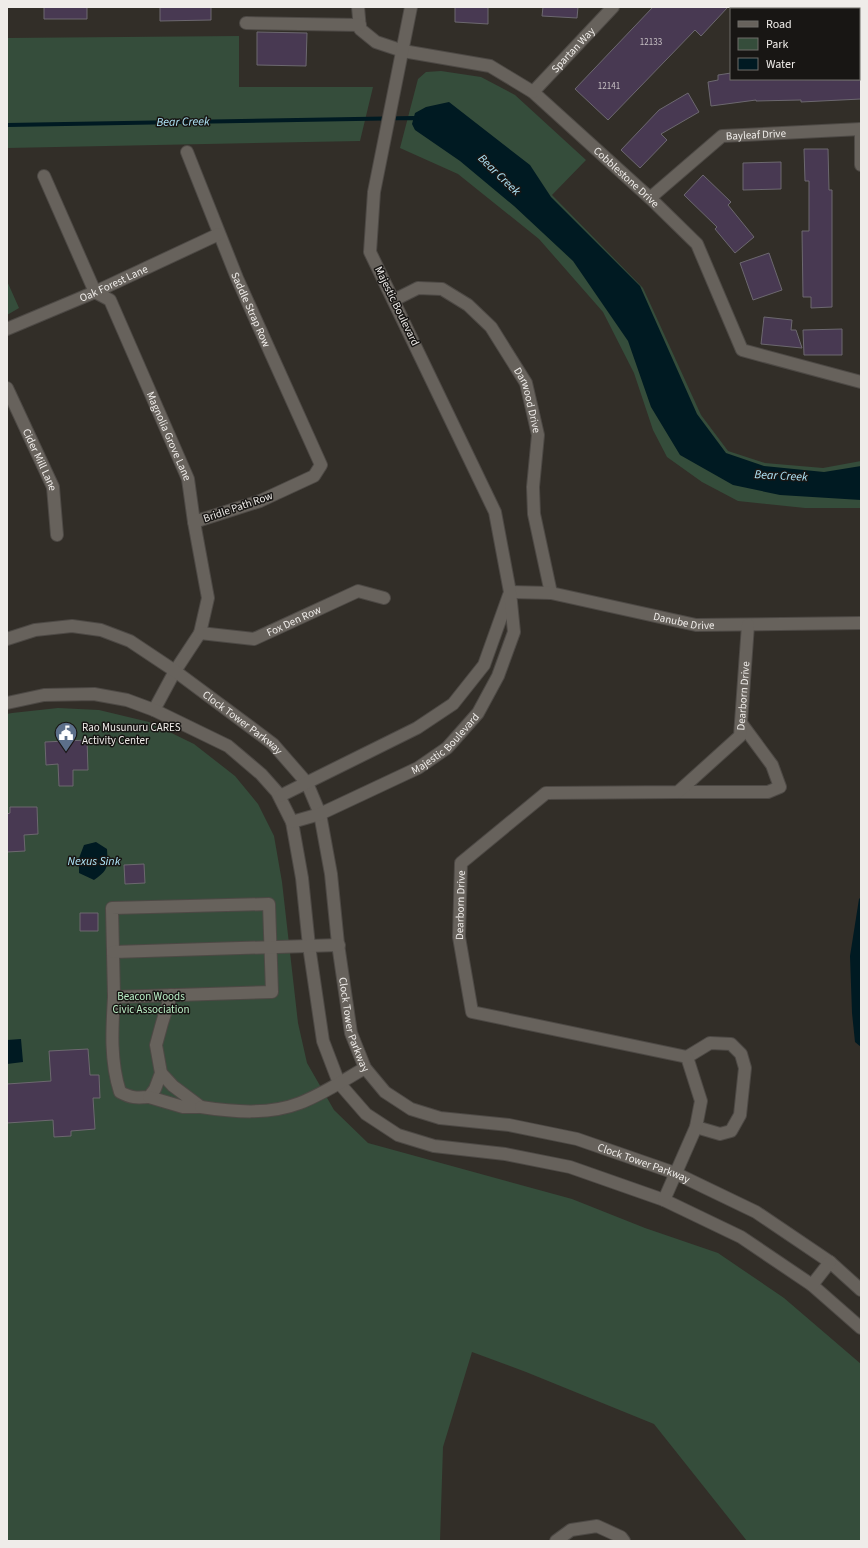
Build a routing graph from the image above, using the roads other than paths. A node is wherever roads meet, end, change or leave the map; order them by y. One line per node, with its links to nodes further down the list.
1 (358, 7): 5 (street)
2 (411, 7): 6 (street, Majestic Boulevard)
3 (608, 10): 7 (street, Spartan Way)
4 (246, 23): 5 (street)
5 (360, 26): 6 (street, Cobblestone Drive)
6 (403, 51): 7 (street, Cobblestone Drive); 15 (street, Majestic Boulevard)
7 (533, 92): 12 (street, Cobblestone Drive)
8 (861, 129): 10 (street); 12 (street, Bayleaf Drive)
9 (187, 152): 13 (street, Saddle Strap Row)
10 (861, 165)
11 (44, 176): 14 (street)
12 (650, 198): 17 (street, Cobblestone Drive)
13 (218, 234): 14 (street, Oak Forest Lane); 19 (street, Saddle Strap Row)
14 (95, 292): 16 (street, Oak Forest Lane); 20 (street, Magnolia Grove Lane)
15 (394, 300): 22 (street, Majestic Boulevard); 23 (street, Darwood Drive)
16 (7, 328)
17 (861, 382)
18 (7, 388): 21 (street, Cider Mill Lane)
19 (321, 465): 20 (street, Bridle Path Row)
20 (194, 522): 27 (street, Magnolia Grove Lane)
21 (57, 535)
22 (510, 592): 23 (street, Danube Drive); 33 (street, Majestic Boulevard); 36 (street, Majestic Boulevard)
23 (551, 593): 26 (street, Danube Drive)
24 (384, 598): 27 (street, Fox Den Row)
25 (861, 623): 26 (street, Danube Drive)
26 (748, 625): 32 (street, Dearborn Drive)
27 (200, 633): 29 (street, Magnolia Grove Lane)
28 (7, 639): 29 (street, Clock Tower Parkway)
29 (175, 671): 31 (street, Magnolia Grove Lane); 33 (street, Clock Tower Parkway)
30 (7, 703): 31 (street)
31 (154, 710): 35 (street)
32 (741, 723): 34 (street, Dearborn Drive); 34 (street)
33 (306, 784): 35 (street, Majestic Boulevard); 36 (street, Clock Tower Parkway)
34 (678, 792): 44 (street, Dearborn Drive)
35 (280, 796): 37 (street)
36 (320, 814): 37 (street, Majestic Boulevard); 38 (street, Clock Tower Parkway)
37 (292, 822): 39 (street)
38 (339, 945): 39 (street); 45 (street, Clock Tower Parkway)
39 (309, 946): 40 (street); 47 (street)
40 (271, 947): 41 (street); 41 (street); 42 (street)
41 (113, 952): 43 (street)
42 (172, 995): 43 (street); 46 (street)
43 (114, 997): 48 (street)
44 (687, 1057): 50 (street); 50 (street)
45 (365, 1068): 47 (street); 51 (street, Clock Tower Parkway)
46 (160, 1073): 48 (street); 49 (street)
47 (339, 1083): 49 (street); 52 (street)
48 (149, 1097): 49 (street)
49 (201, 1108)
50 (696, 1127): 51 (street)
51 (675, 1173): 52 (street); 53 (street, Clock Tower Parkway)
52 (664, 1200): 54 (street)
53 (830, 1262): 54 (street); 55 (street, Clock Tower Parkway)
54 (812, 1285): 56 (street)
55 (861, 1290)
56 (861, 1328)
57 (556, 1541): 58 (street)
58 (624, 1541)

